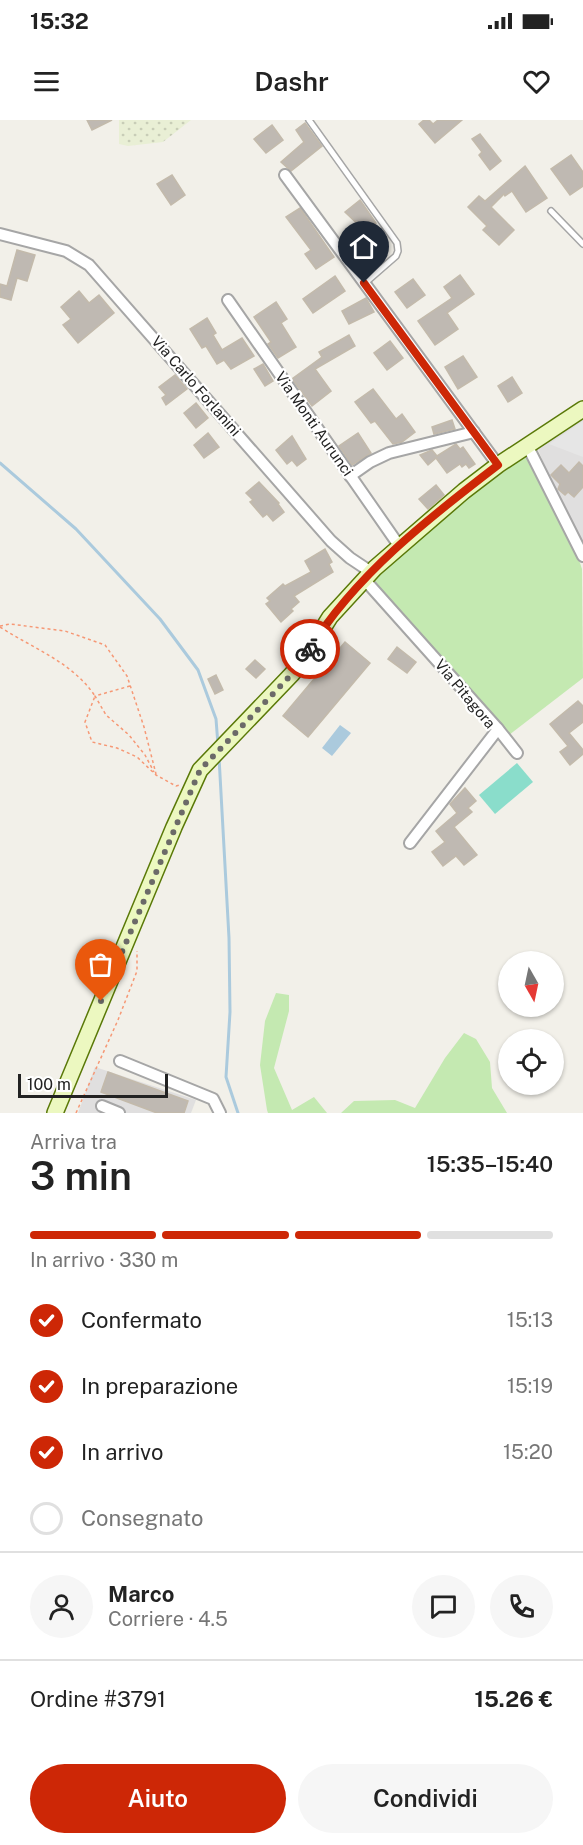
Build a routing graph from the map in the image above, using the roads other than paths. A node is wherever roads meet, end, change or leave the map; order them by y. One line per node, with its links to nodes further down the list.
1 (309, 120): 6 (lane)
2 (285, 175): 6 (street)
3 (551, 211): 5 (lane)
4 (0, 234): 15 (street, Via Carlo Forlanini)
5 (583, 244)
6 (364, 283): 9 (street)
7 (228, 300): 12 (street, Via Monti Aurunci)
8 (583, 409): 10 (street)
9 (474, 432): 11 (street); 12 (street)
10 (527, 445): 11 (street); 14 (street)
11 (498, 465): 13 (street)
12 (350, 476): 13 (street, Via Monti Aurunci)
13 (400, 547): 15 (street)
14 (582, 549)
15 (367, 576): 16 (street, Via Pitagora); 21 (street)
16 (498, 729): 17 (street); 18 (street, Via Pitagora)
17 (517, 753)
18 (410, 843)
19 (120, 1061): 23 (street)
20 (102, 1106): 22 (street)
21 (55, 1113)
22 (119, 1113)
23 (220, 1113)

